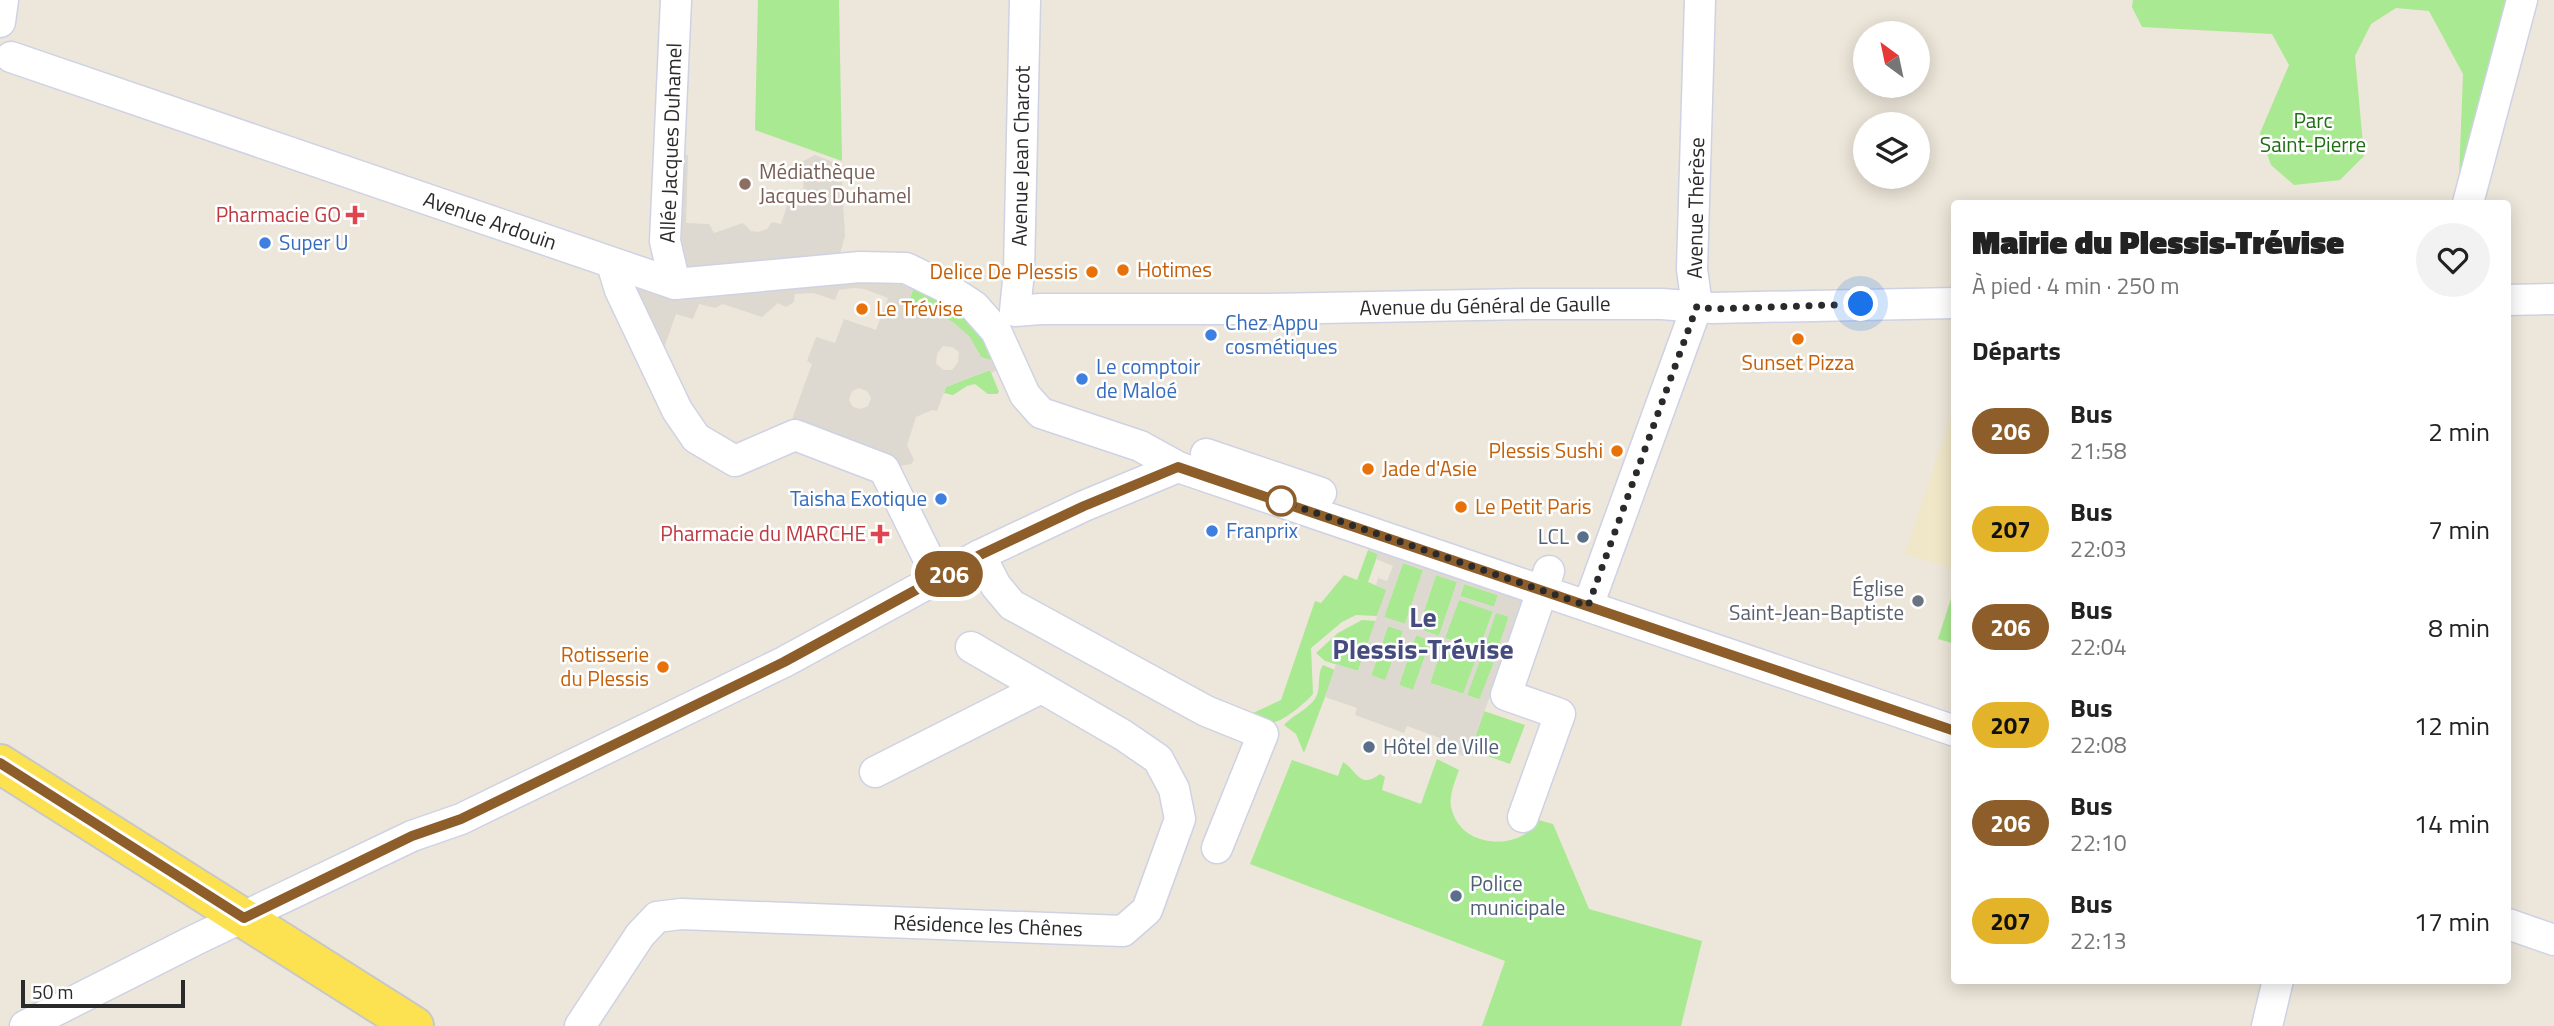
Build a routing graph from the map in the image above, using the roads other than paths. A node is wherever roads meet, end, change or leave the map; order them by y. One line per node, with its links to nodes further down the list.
1 (3, 0): 6 (street)
2 (676, 0): 10 (street, Allée Jacques Duhamel)
3 (1025, 0): 16 (street, Avenue Jean Charcot)
4 (1700, 0): 15 (street, Avenue Thérèse)
5 (2522, 0): 8 (street)
6 (0, 22)
7 (4, 54): 9 (street, Avenue Ardouin)
8 (2469, 200)
9 (612, 264): 10 (street, Avenue Ardouin); 22 (street)
10 (675, 284): 14 (street, Avenue Ardouin)
11 (2554, 299): 12 (street)
12 (2511, 300)
13 (1951, 303): 15 (street, Avenue du Général de Gaulle)
14 (974, 306): 16 (street, Avenue Ardouin); 17 (street, Avenue Ardouin)
15 (1697, 306): 16 (street, Avenue du Général de Gaulle); 24 (street, Avenue Thérèse)
16 (1015, 311): 17 (street)
17 (1008, 358): 18 (street, Avenue Ardouin)
18 (1140, 446): 19 (street, Avenue Ardouin); 20 (street); 23 (street, Avenue Ardouin)
19 (1178, 467): 20 (street); 23 (street, Avenue Ardouin)
20 (1084, 506): 21 (street)
21 (980, 555): 22 (street); 32 (street)
22 (939, 580): 34 (street)
23 (1546, 581): 24 (street, Avenue Ardouin); 31 (street)
24 (1591, 596): 27 (street, Avenue Ardouin); 28 (street, Avenue Ardouin)
25 (971, 647): 26 (street, Résidence les Chênes)
26 (1041, 688): 30 (street); 41 (street, Résidence les Chênes)
27 (1951, 710)
28 (1951, 730)
29 (0, 764): 34 (main road)
30 (875, 772)
31 (1523, 817)
32 (1217, 848)
33 (2511, 908): 35 (street)
34 (251, 922): 39 (street); 40 (main road)
35 (2554, 923)
36 (2511, 925): 37 (street)
37 (2554, 940)
38 (2277, 984): 42 (street)
39 (25, 1026)
40 (414, 1026)
41 (580, 1026)
42 (2267, 1026)

